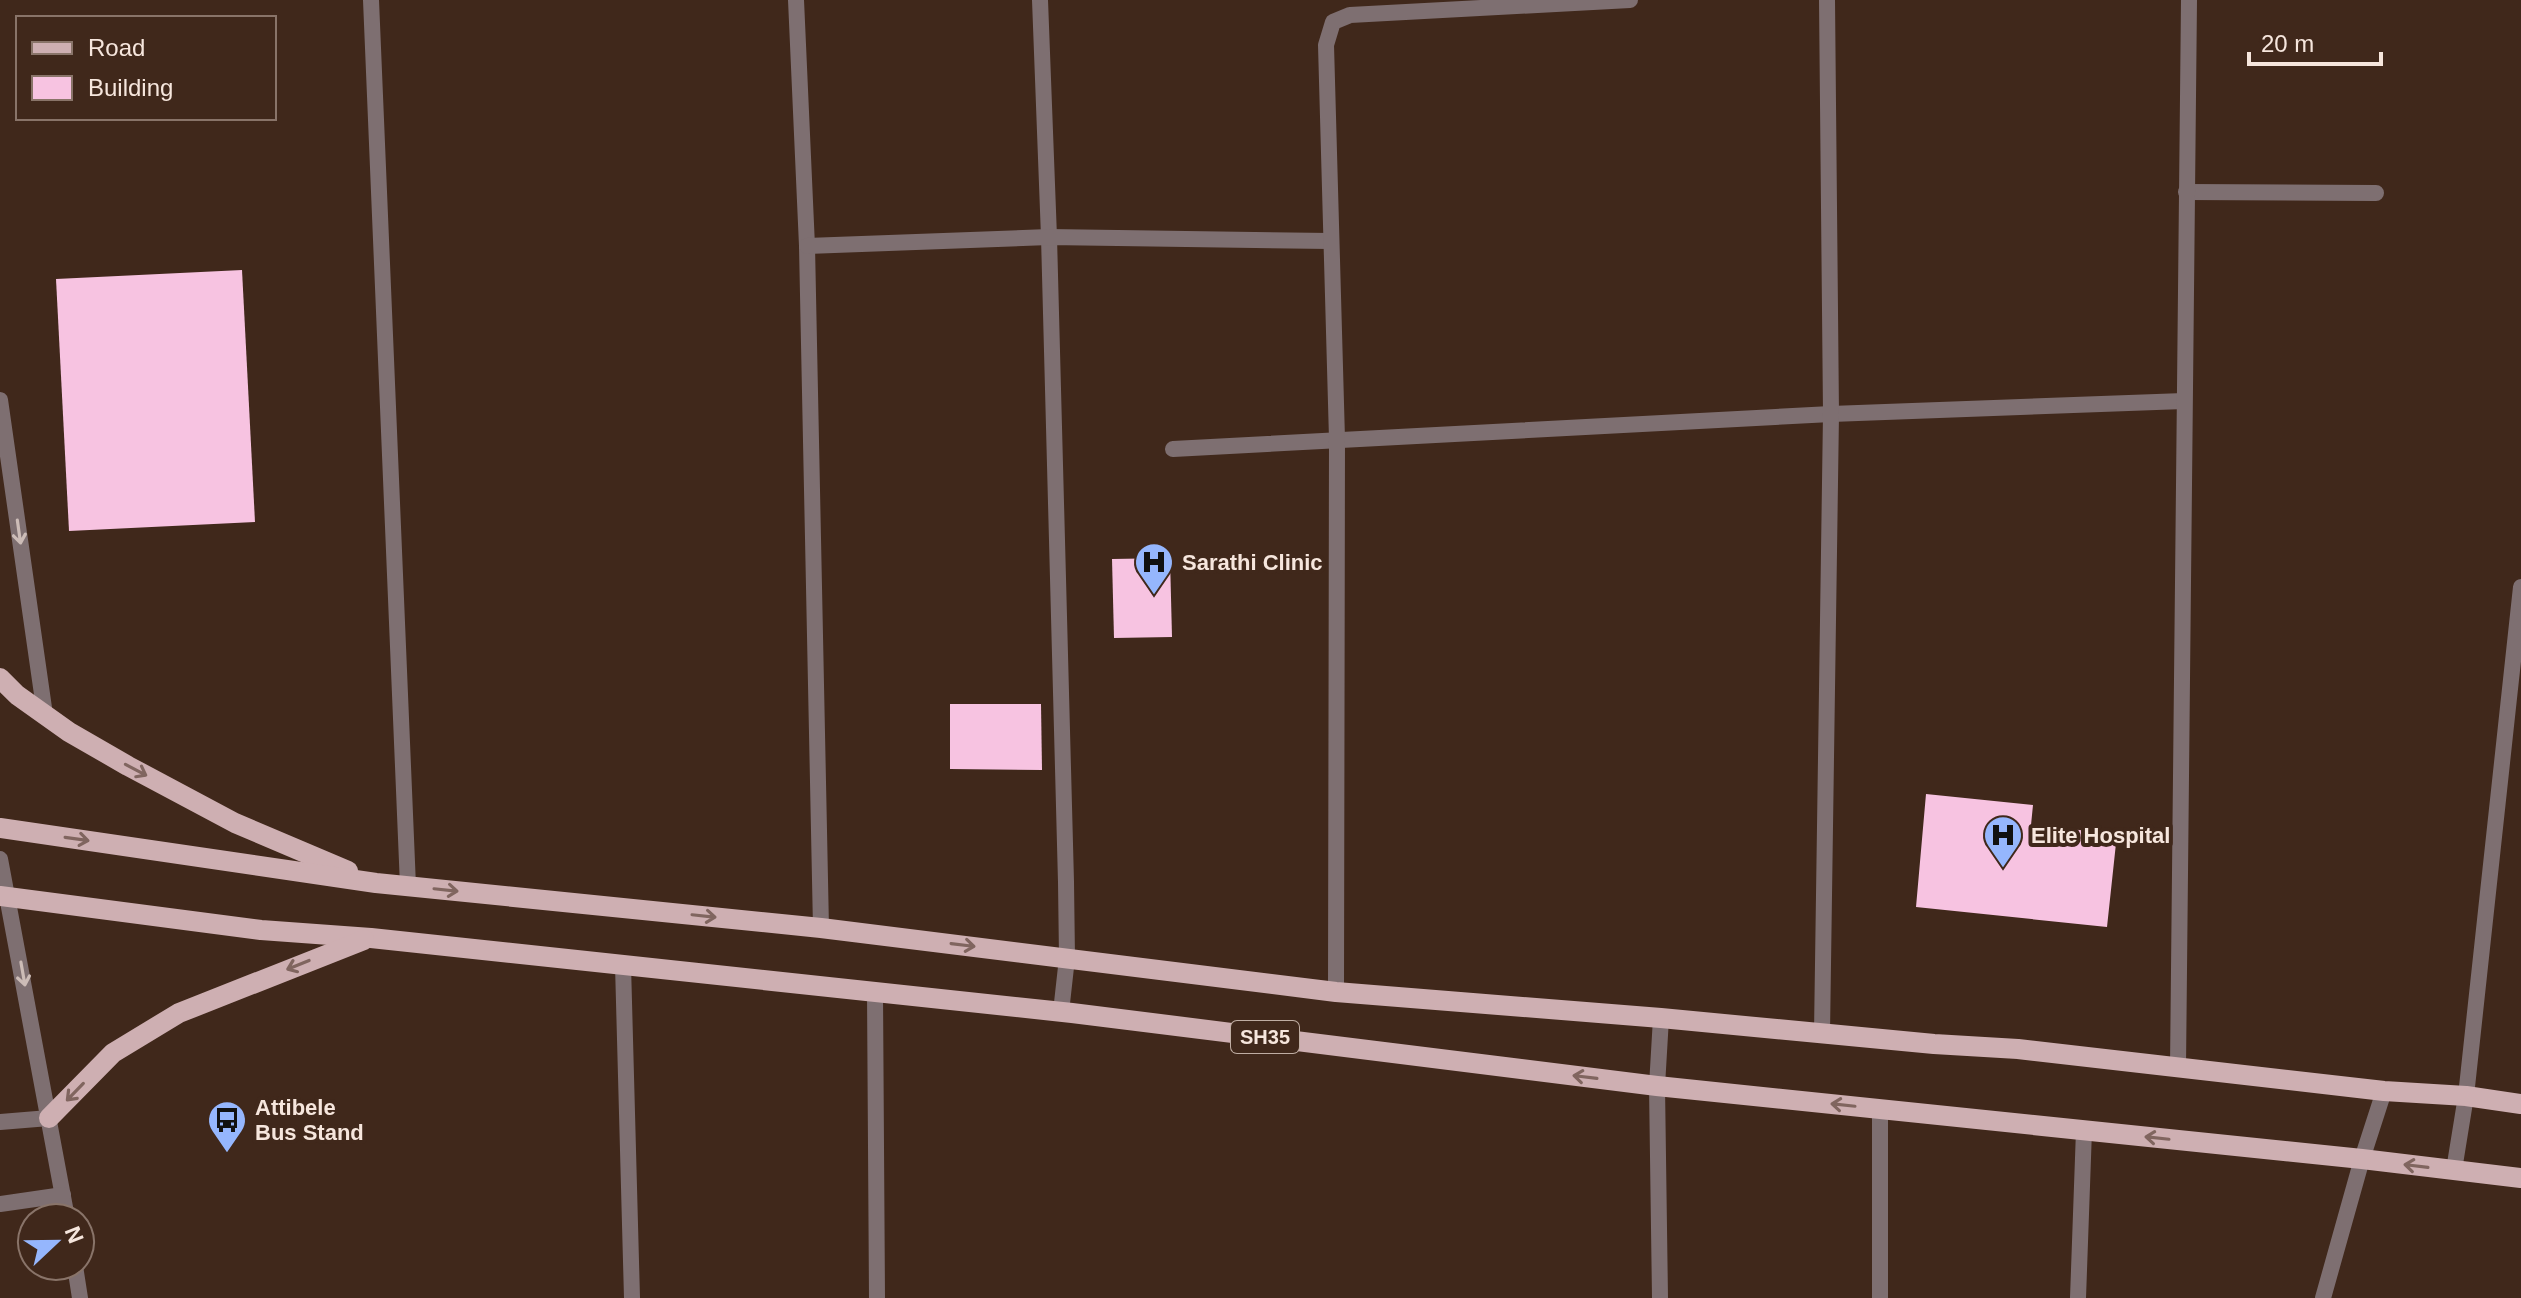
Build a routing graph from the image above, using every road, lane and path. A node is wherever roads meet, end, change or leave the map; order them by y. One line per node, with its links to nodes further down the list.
1 (371, 0): 23 (street)
2 (796, 0): 11 (street)
3 (1040, 0): 9 (street)
4 (1630, 0): 10 (street)
5 (1827, 0): 14 (street)
6 (2189, 0): 7 (street)
7 (2186, 192): 8 (street); 13 (street)
8 (2376, 193)
9 (1049, 237): 10 (street); 11 (street); 27 (street)
10 (1330, 241): 15 (street)
11 (807, 246): 25 (street)
12 (0, 400): 19 (street, one-way to 19)
13 (2184, 401): 14 (street); 34 (street)
14 (1831, 414): 15 (street); 33 (street)
15 (1337, 439): 16 (street); 29 (street)
16 (1173, 449)
17 (2521, 587): 37 (street)
18 (0, 678): 19 (main road)
19 (45, 715): 22 (main road, one-way to 22)
20 (0, 828): 22 (main road, one-way to 22)
21 (0, 859): 24 (street)
22 (376, 883): 23 (main road)
23 (408, 886): 25 (main road, one-way to 25)
24 (4, 897): 26 (main road, SH35); 40 (street, one-way to 40)
25 (821, 928): 27 (main road, one-way to 27)
26 (371, 938): 28 (main road, SH35); 40 (main road, one-way to 40)
27 (1067, 958): 29 (main road); 31 (street)
28 (623, 965): 30 (main road, SH35); 49 (street)
29 (1336, 992): 32 (main road)
30 (875, 993): 31 (main road, SH35); 50 (street)
31 (1061, 1012): 35 (main road, SH35, one-way to 31)
32 (1661, 1018): 33 (main road); 35 (street)
33 (1822, 1033): 34 (main road)
34 (2178, 1067): 36 (main road)
35 (1657, 1086): 39 (main road, SH35, one-way to 35); 51 (street)
36 (2384, 1091): 37 (main road); 43 (street)
37 (2466, 1096): 38 (main road); 44 (street)
38 (2521, 1104)
39 (1880, 1109): 42 (main road, SH35); 52 (street)
40 (49, 1118): 41 (street); 46 (street)
41 (0, 1122)
42 (2084, 1130): 43 (main road, SH35, one-way to 42); 53 (street)
43 (2362, 1159): 44 (main road, SH35, one-way to 43); 54 (street)
44 (2454, 1170): 45 (main road, SH35)
45 (2521, 1178)
46 (63, 1195): 47 (street); 48 (street)
47 (64, 1202)
48 (0, 1204)
49 (632, 1298)
50 (877, 1298)
51 (1660, 1298)
52 (1880, 1298)
53 (2078, 1298)
54 (2323, 1298)

